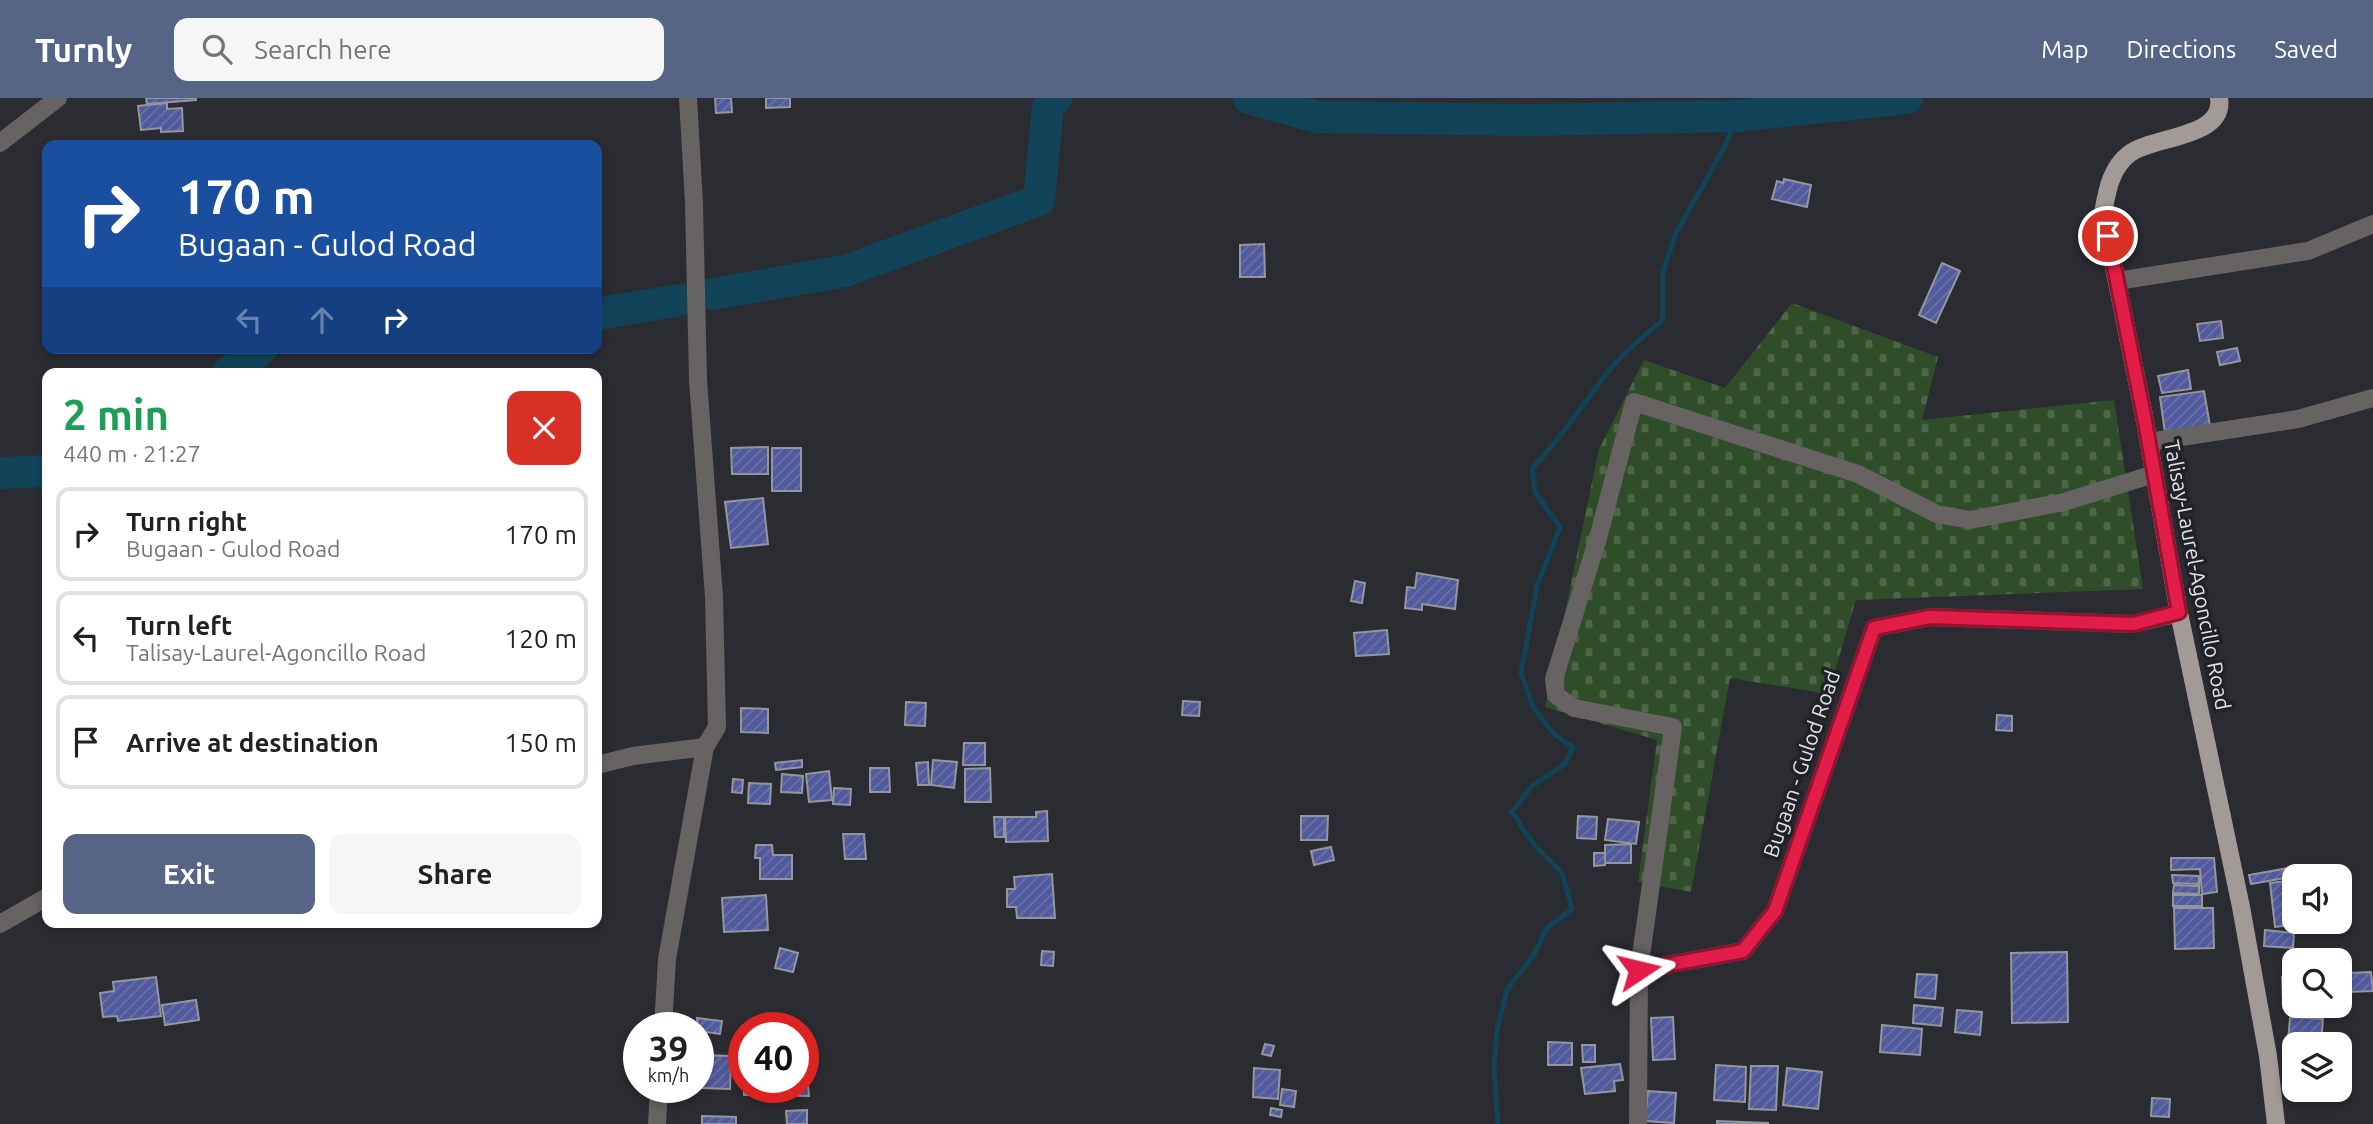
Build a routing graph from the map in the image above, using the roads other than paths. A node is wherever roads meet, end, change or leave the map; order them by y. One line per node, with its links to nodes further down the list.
1 (58, 98): 4 (street)
2 (688, 98): 11 (street)
3 (2219, 102): 6 (main road, Talisay-Laurel-Agoncillo Road)
4 (0, 143)
5 (2373, 224): 6 (street)
6 (2118, 281): 8 (main road, Talisay-Laurel-Agoncillo Road)
7 (2373, 398): 8 (street)
8 (2149, 442): 9 (main road, Talisay-Laurel-Agoncillo Road)
9 (2154, 474): 10 (main road, Talisay-Laurel-Agoncillo Road); 15 (street)
10 (2179, 612): 15 (street, Bugaan - Gulod Road); 20 (main road, Talisay-Laurel-Agoncillo Road)
11 (705, 747): 12 (street); 16 (street)
12 (602, 764)
13 (42, 900): 14 (street)
14 (0, 924)
15 (1639, 970): 19 (street)
16 (664, 1012)
17 (658, 1103): 18 (street)
18 (656, 1124)
19 (1639, 1124)
20 (2276, 1124)

